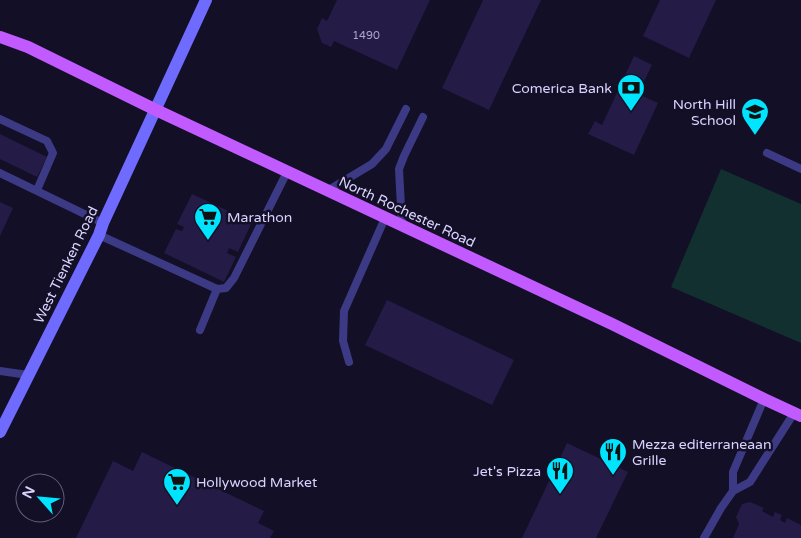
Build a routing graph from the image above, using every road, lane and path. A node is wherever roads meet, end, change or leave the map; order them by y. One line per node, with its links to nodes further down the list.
1 (206, 0): 4 (main road, West Tienken Road)
2 (2, 41): 4 (main road, North Rochester Road)
3 (406, 109): 12 (lane)
4 (156, 110): 9 (main road, North Rochester Road); 15 (main road, West Tienken Road)
5 (423, 117): 14 (lane)
6 (0, 118): 11 (lane)
7 (767, 153): 8 (lane)
8 (801, 169)
9 (287, 172): 12 (main road, North Rochester Road); 16 (lane)
10 (0, 173): 11 (lane)
11 (37, 190): 15 (lane)
12 (327, 191): 13 (main road, North Rochester Road)
13 (385, 218): 14 (main road, North Rochester Road); 18 (lane)
14 (402, 226): 21 (main road, North Rochester Road)
15 (101, 229): 16 (lane); 20 (main road, West Tienken Road)
16 (217, 289): 17 (lane)
17 (200, 330)
18 (349, 362)
19 (0, 371): 20 (lane)
20 (28, 375): 23 (main road, West Tienken Road)
21 (764, 400): 22 (main road, North Rochester Road); 24 (lane)
22 (798, 414): 24 (lane)
23 (0, 432)
24 (733, 490): 25 (lane)
25 (704, 538)

